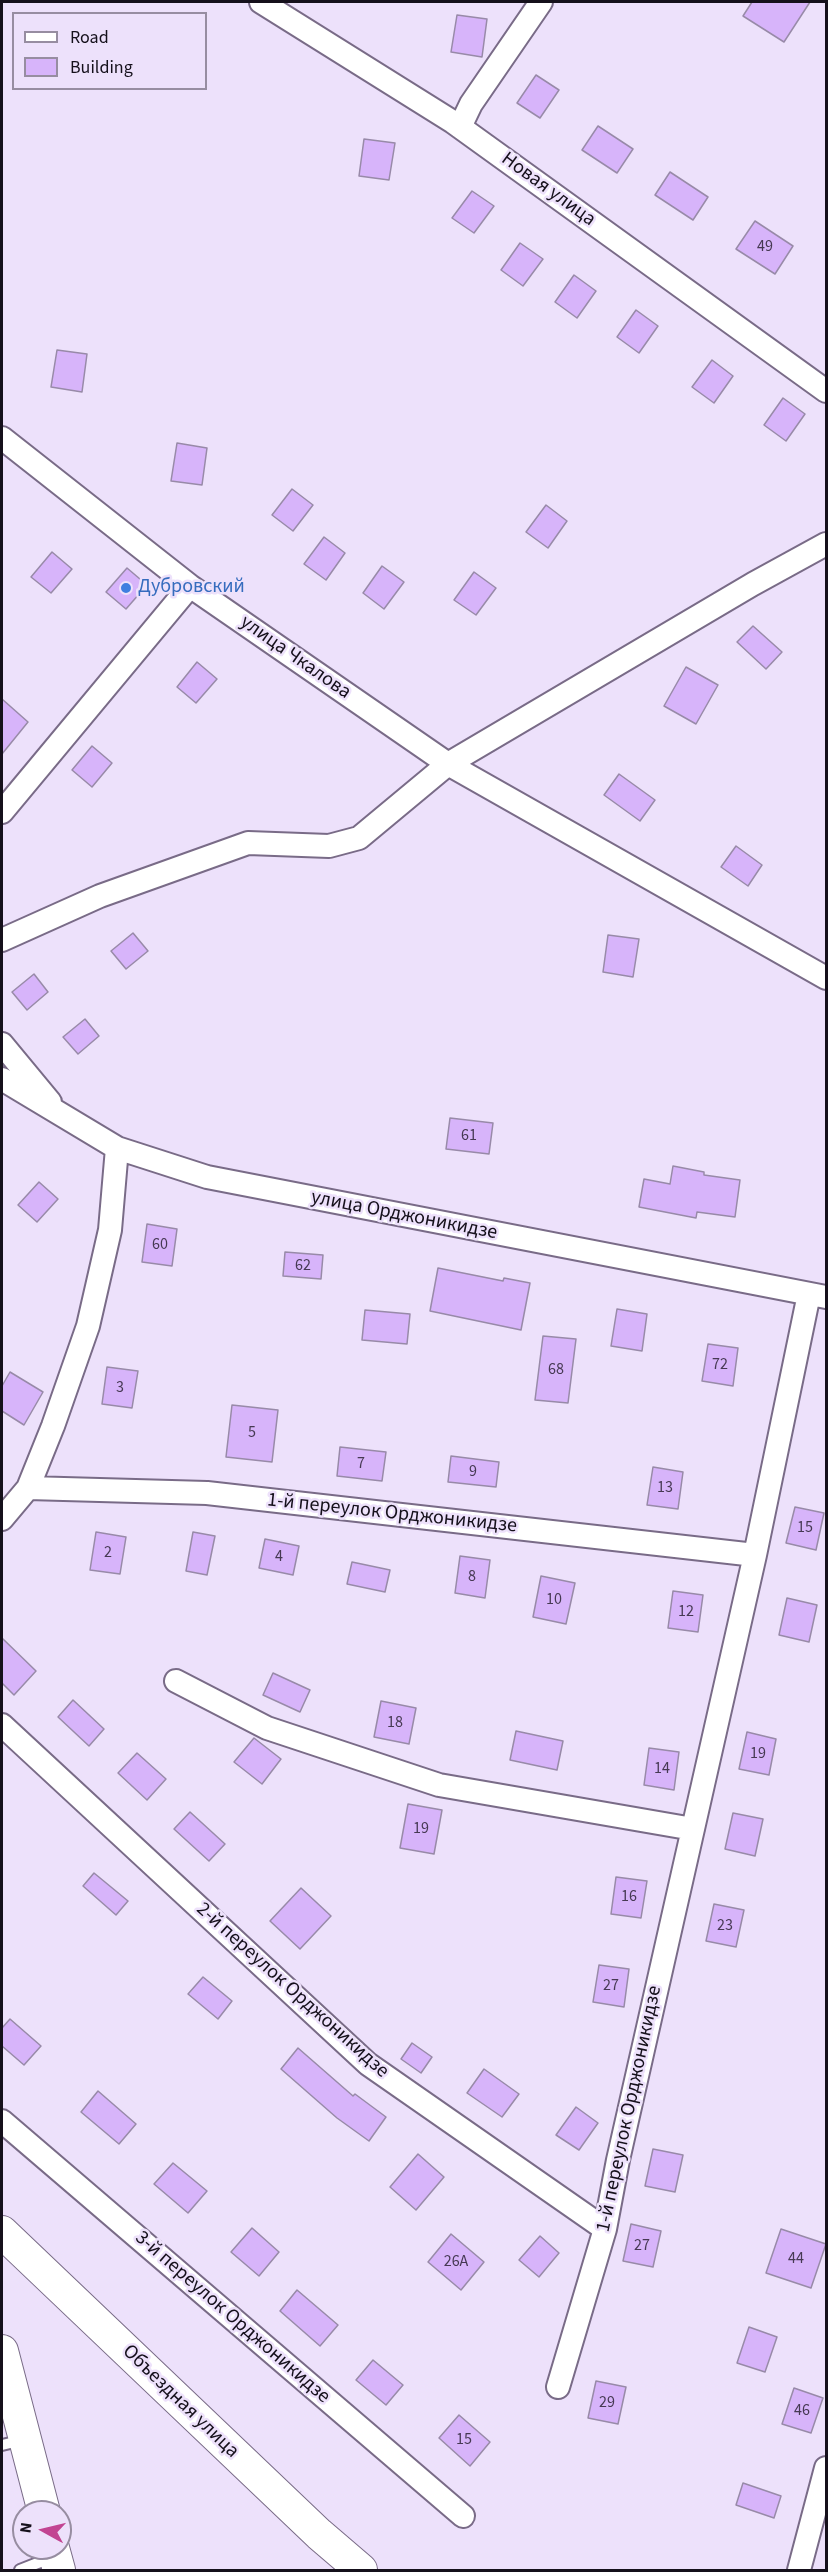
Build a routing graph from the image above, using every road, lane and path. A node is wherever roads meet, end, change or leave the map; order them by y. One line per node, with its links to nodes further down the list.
1 (261, 2): 3 (street, Новая улица)
2 (541, 2): 3 (street)
3 (460, 127): 4 (street, Новая улица)
4 (826, 391)
5 (2, 438): 7 (street, улица Чкалова)
6 (826, 544): 8 (street)
7 (190, 586): 8 (street, улица Чкалова); 9 (street)
8 (448, 764): 10 (street); 11 (street, улица Чкалова)
9 (2, 812)
10 (2, 940)
11 (826, 978)
12 (2, 1044): 14 (street)
13 (2, 1079): 14 (street, улица Орджоникидзе)
14 (60, 1114): 15 (street, улица Орджоникидзе)
15 (117, 1148): 16 (street, улица Орджоникидзе); 17 (street)
16 (818, 1296): 19 (street, 1-й переулок Орджоникидзе)
17 (28, 1488): 18 (street); 19 (street, 1-й переулок Орджоникидзе)
18 (2, 1519)
19 (755, 1556): 22 (street, 1-й переулок Орджоникидзе)
20 (176, 1681): 22 (street)
21 (2, 1725): 24 (street, 2-й переулок Орджоникидзе)
22 (693, 1829): 24 (street, 1-й переулок Орджоникидзе)
23 (2, 2121): 31 (street, 3-й переулок Орджоникидзе)
24 (605, 2229): 27 (street, 1-й переулок Орджоникидзе)
25 (4, 2237): 34 (street, Объездная улица)
26 (2, 2351): 28 (street)
27 (558, 2387)
28 (14, 2442): 30 (street)
29 (826, 2468): 35 (street)
30 (39, 2500)
31 (463, 2516)
32 (50, 2560): 33 (lane)
33 (20, 2571)
34 (361, 2571)
35 (799, 2571)

